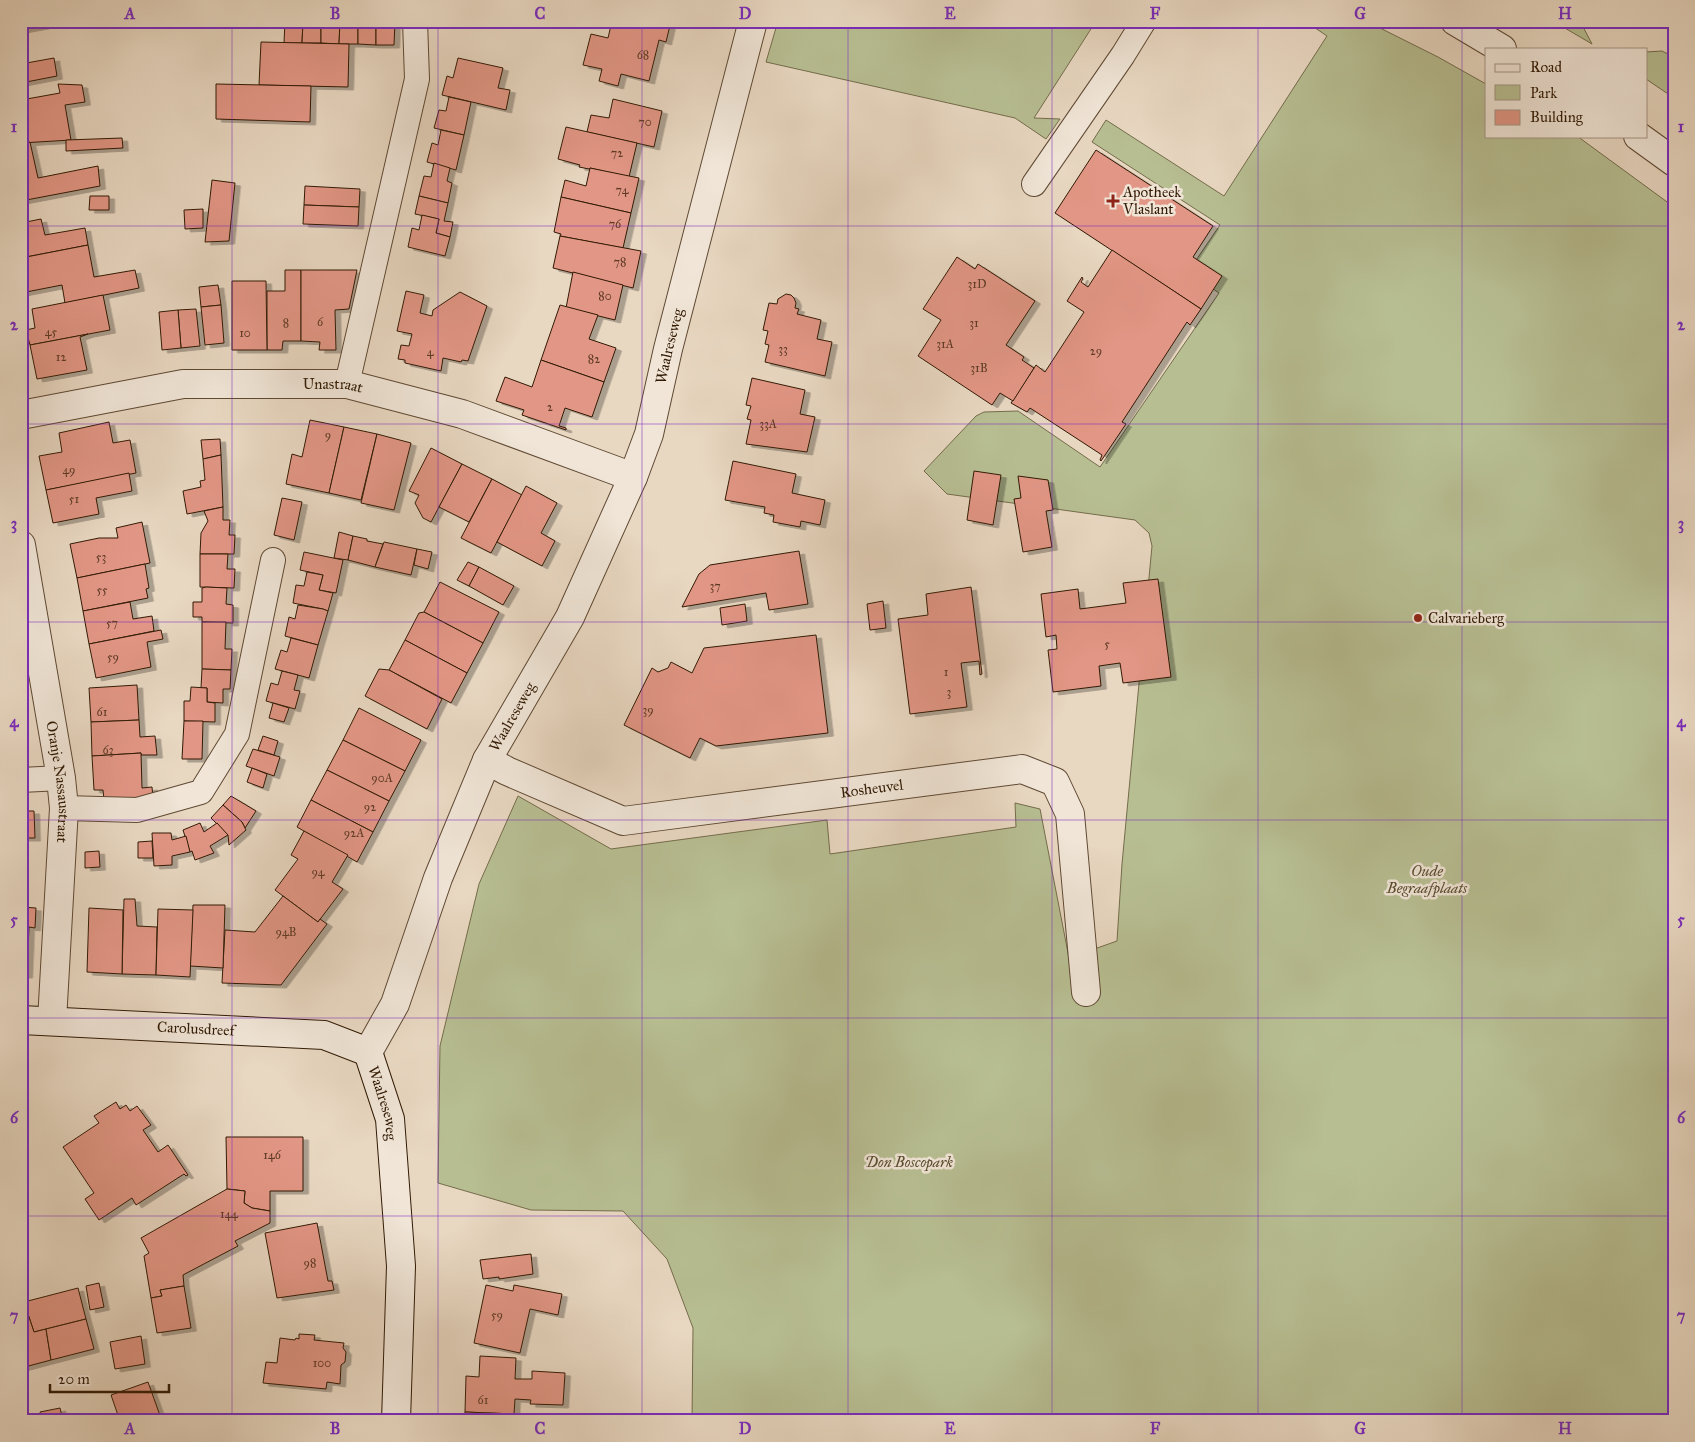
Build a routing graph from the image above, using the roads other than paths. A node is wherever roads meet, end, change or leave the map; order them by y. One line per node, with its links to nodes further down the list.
1 (415, 21): 9 (lane)
2 (753, 21): 11 (street, Waalreseweg)
3 (1144, 21): 8 (lane)
4 (1455, 21): 5 (street)
5 (1500, 48)
6 (1641, 138): 7 (street)
7 (1674, 162)
8 (1034, 184)
9 (347, 384): 10 (street, Unastraat); 11 (street, Unastraat)
10 (21, 415)
11 (633, 477): 14 (street, Waalreseweg)
12 (21, 545): 15 (street, Oranje Nassaustraat)
13 (273, 560): 17 (lane)
14 (487, 760): 18 (street, Rosheuvel); 21 (street, Waalreseweg)
15 (61, 778): 16 (lane); 17 (street, Oranje Nassaustraat)
16 (21, 780)
17 (64, 808): 20 (street, Oranje Nassaustraat)
18 (1086, 992)
19 (21, 1020): 20 (street, Carolusdreef)
20 (52, 1022): 21 (street, Carolusdreef)
21 (368, 1052): 22 (street, Waalreseweg)
22 (396, 1421)

